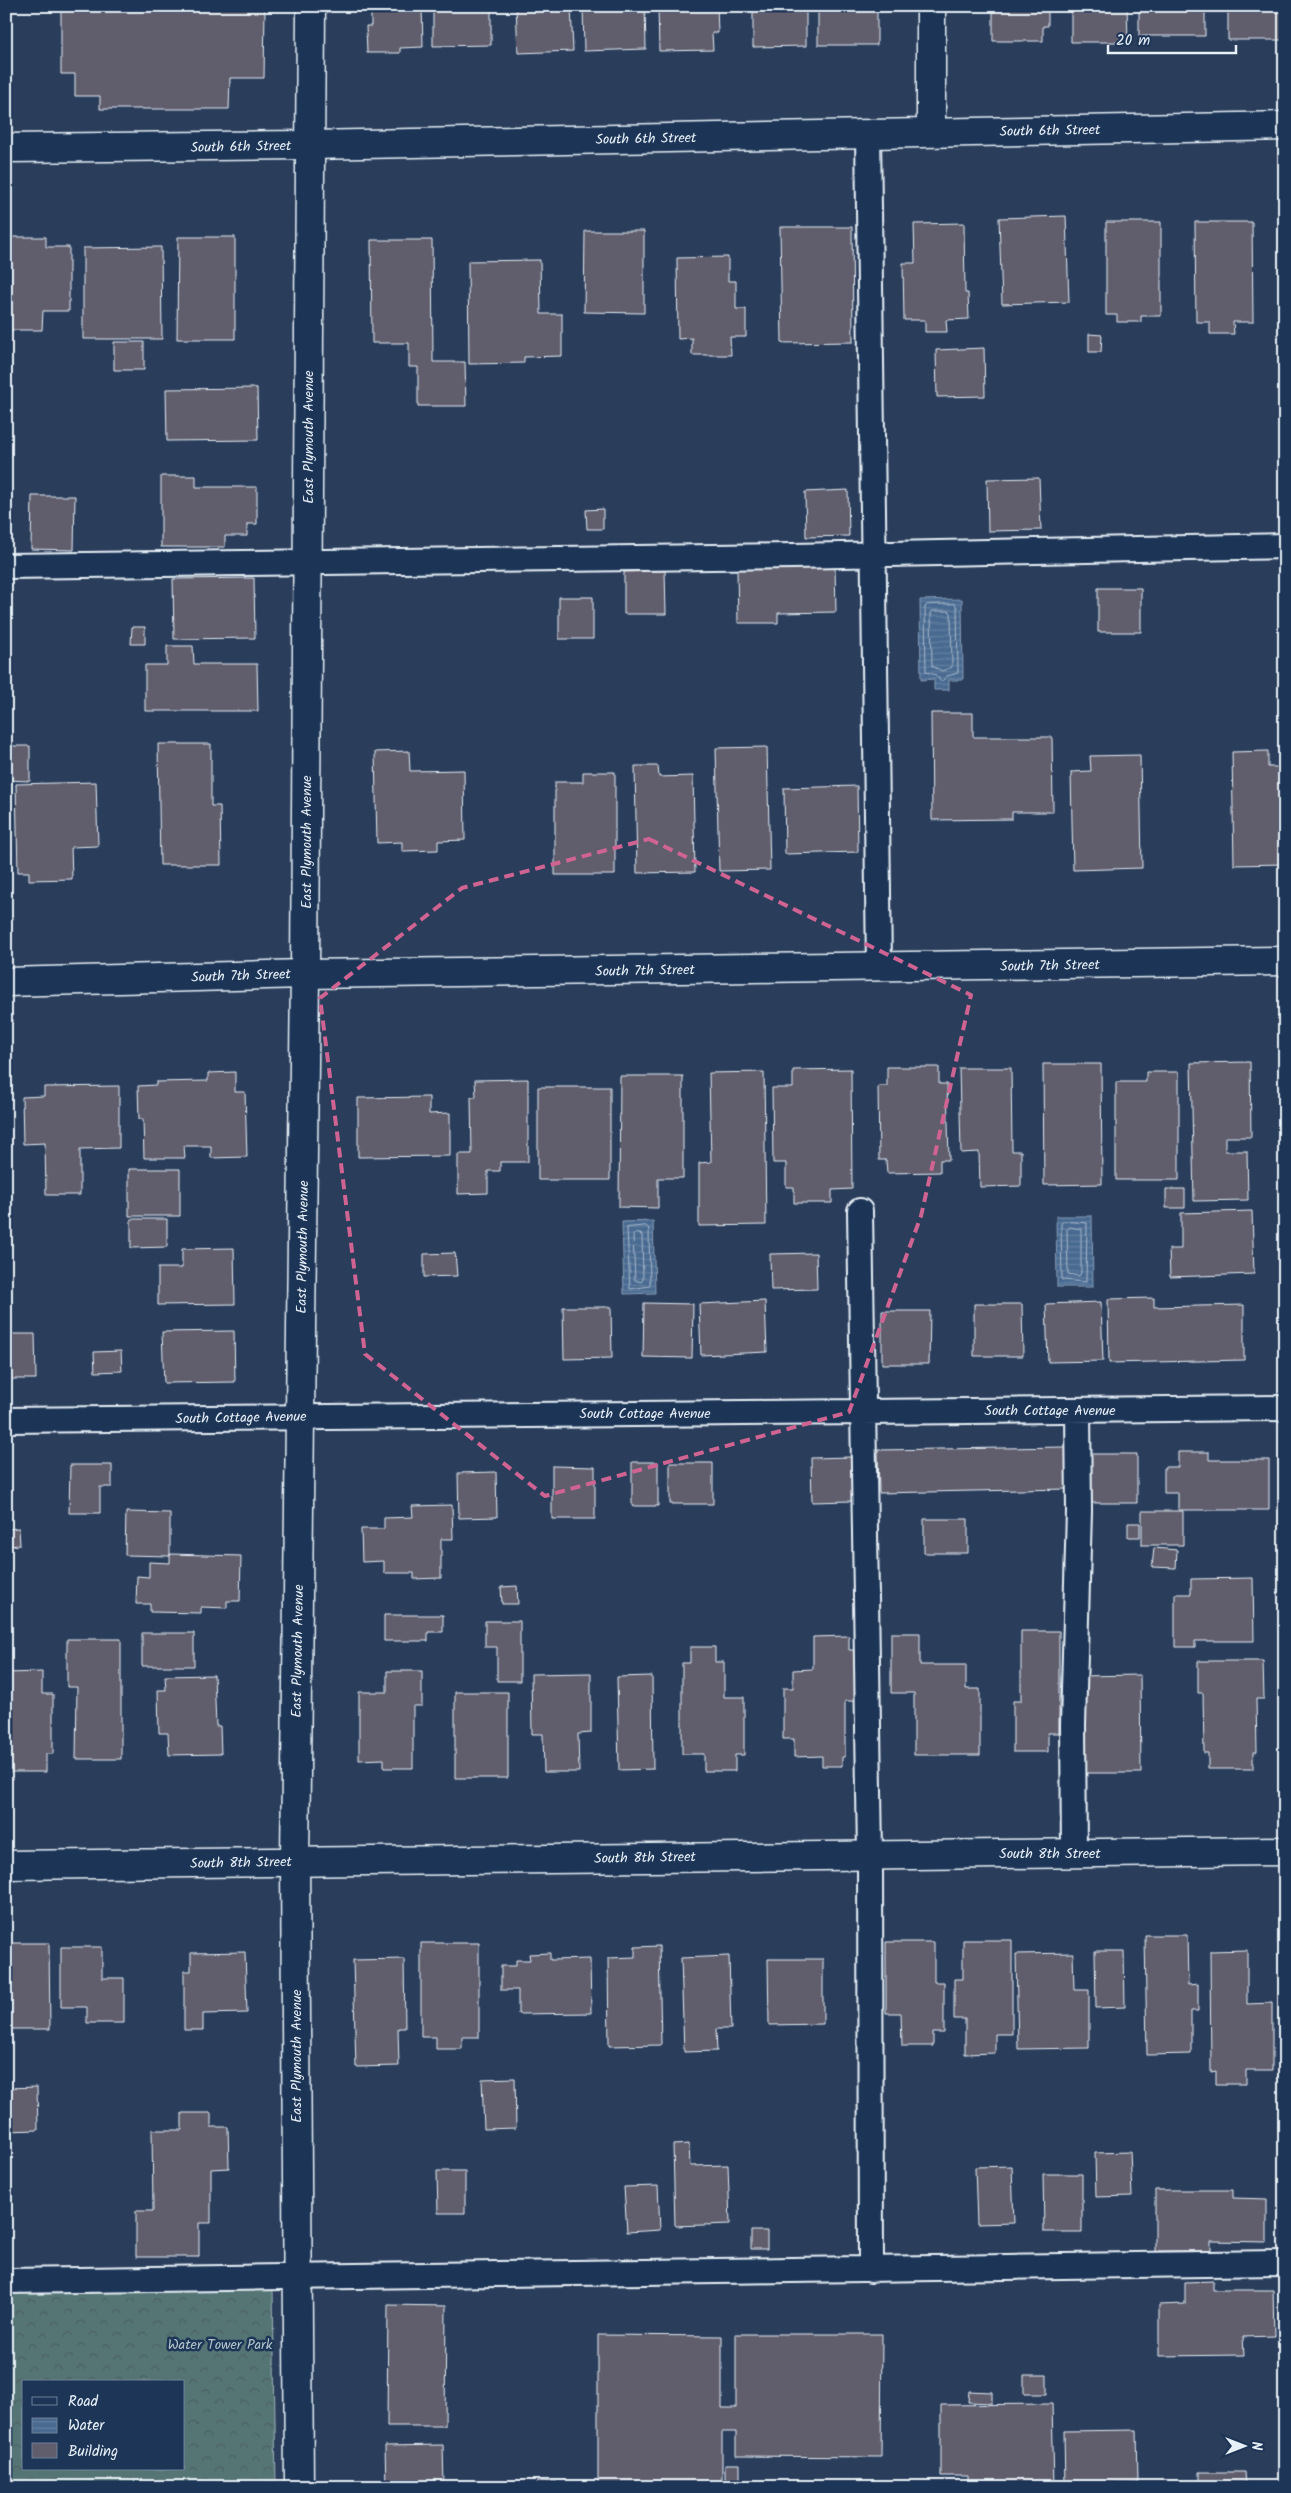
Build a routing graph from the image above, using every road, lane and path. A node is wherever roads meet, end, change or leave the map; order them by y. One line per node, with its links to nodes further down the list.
1 (311, 6): 6 (street, East Plymouth Avenue)
2 (931, 6): 4 (street)
3 (1285, 126): 4 (street, South 6th Street)
4 (931, 132): 5 (street, South 6th Street)
5 (868, 133): 6 (street, South 6th Street); 9 (lane)
6 (310, 145): 7 (street, South 6th Street); 10 (street, East Plymouth Avenue)
7 (6, 148)
8 (1285, 546): 9 (lane)
9 (873, 554): 10 (lane); 13 (lane)
10 (308, 561): 11 (lane); 14 (street, East Plymouth Avenue)
11 (6, 566)
12 (1285, 961): 13 (street, South 7th Street)
13 (879, 967): 14 (street, South 7th Street)
14 (305, 974): 15 (street, South 7th Street); 20 (street, East Plymouth Avenue)
15 (6, 982)
16 (860, 1210): 19 (lane)
17 (1285, 1408): 18 (lane, South Cottage Avenue)
18 (1078, 1410): 19 (lane, South Cottage Avenue); 23 (lane)
19 (864, 1411): 20 (lane, South Cottage Avenue); 24 (lane)
20 (300, 1416): 21 (lane, South Cottage Avenue); 25 (street, East Plymouth Avenue)
21 (6, 1420)
22 (1285, 1851): 23 (street, South 8th Street)
23 (1074, 1853): 24 (street, South 8th Street)
24 (870, 1854): 25 (street, South 8th Street); 28 (lane)
25 (295, 1861): 26 (street, South 8th Street); 29 (street, East Plymouth Avenue)
26 (6, 1865)
27 (1285, 2263): 28 (lane)
28 (871, 2270): 29 (lane)
29 (298, 2276): 30 (lane); 31 (street, East Plymouth Avenue)
30 (6, 2281)
31 (299, 2487)

